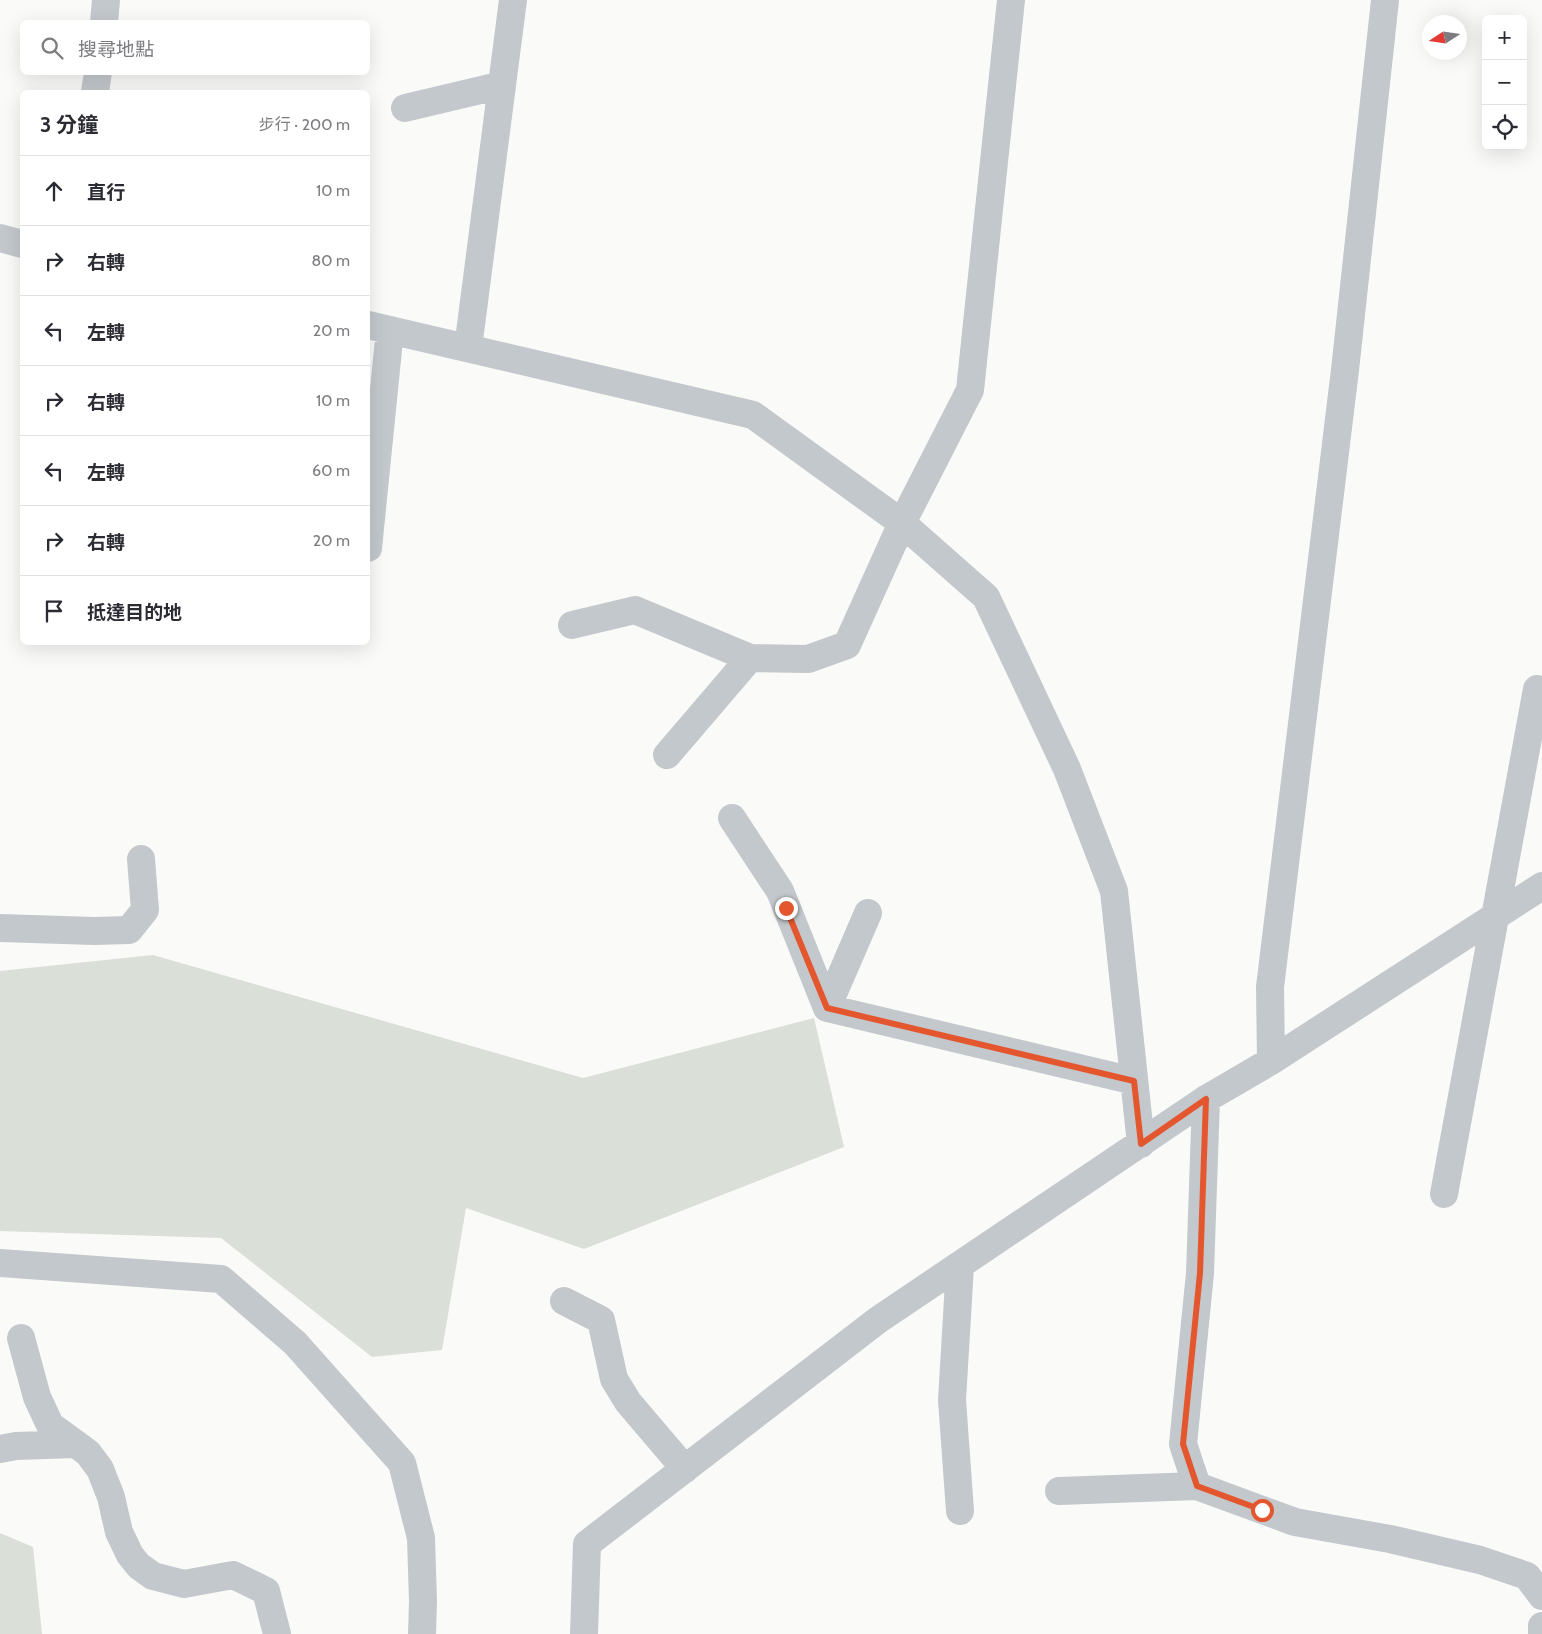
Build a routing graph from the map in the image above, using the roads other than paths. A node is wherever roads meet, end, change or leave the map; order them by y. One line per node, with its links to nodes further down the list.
1 (106, 0): 5 (street)
2 (513, 0): 7 (street)
3 (1011, 0): 15 (street)
4 (1385, 0): 27 (street)
5 (104, 20)
6 (98, 75): 8 (street)
7 (502, 85): 9 (street); 13 (street)
8 (95, 90)
9 (405, 108)
10 (0, 238): 11 (street)
11 (20, 243)
12 (379, 327): 13 (street); 14 (street)
13 (468, 348): 15 (street)
14 (370, 508)
15 (902, 524): 17 (street); 28 (street)
16 (572, 625): 17 (street)
17 (750, 658): 19 (street)
18 (1537, 689): 24 (street)
19 (667, 756)
20 (732, 818): 26 (street)
21 (141, 859): 25 (street)
22 (1542, 886): 24 (street)
23 (868, 913): 26 (street)
24 (1494, 917): 27 (street); 31 (street)
25 (0, 928)
26 (827, 1008): 28 (street)
27 (1271, 1061): 29 (street)
28 (1134, 1081): 30 (street)
29 (1206, 1099): 30 (street); 39 (street)
30 (1141, 1144): 33 (street)
31 (1444, 1194)
32 (0, 1263): 45 (street)
33 (960, 1266): 38 (street); 41 (street)
34 (564, 1301): 38 (street)
35 (21, 1338): 36 (street)
36 (76, 1444): 37 (street); 44 (street)
37 (0, 1449)
38 (685, 1469): 46 (street)
39 (1197, 1486): 40 (street); 42 (street)
40 (1059, 1491)
41 (960, 1511)
42 (1542, 1596)
43 (1542, 1626): 47 (street)
44 (276, 1634)
45 (422, 1634)
46 (584, 1634)
47 (1542, 1634)

